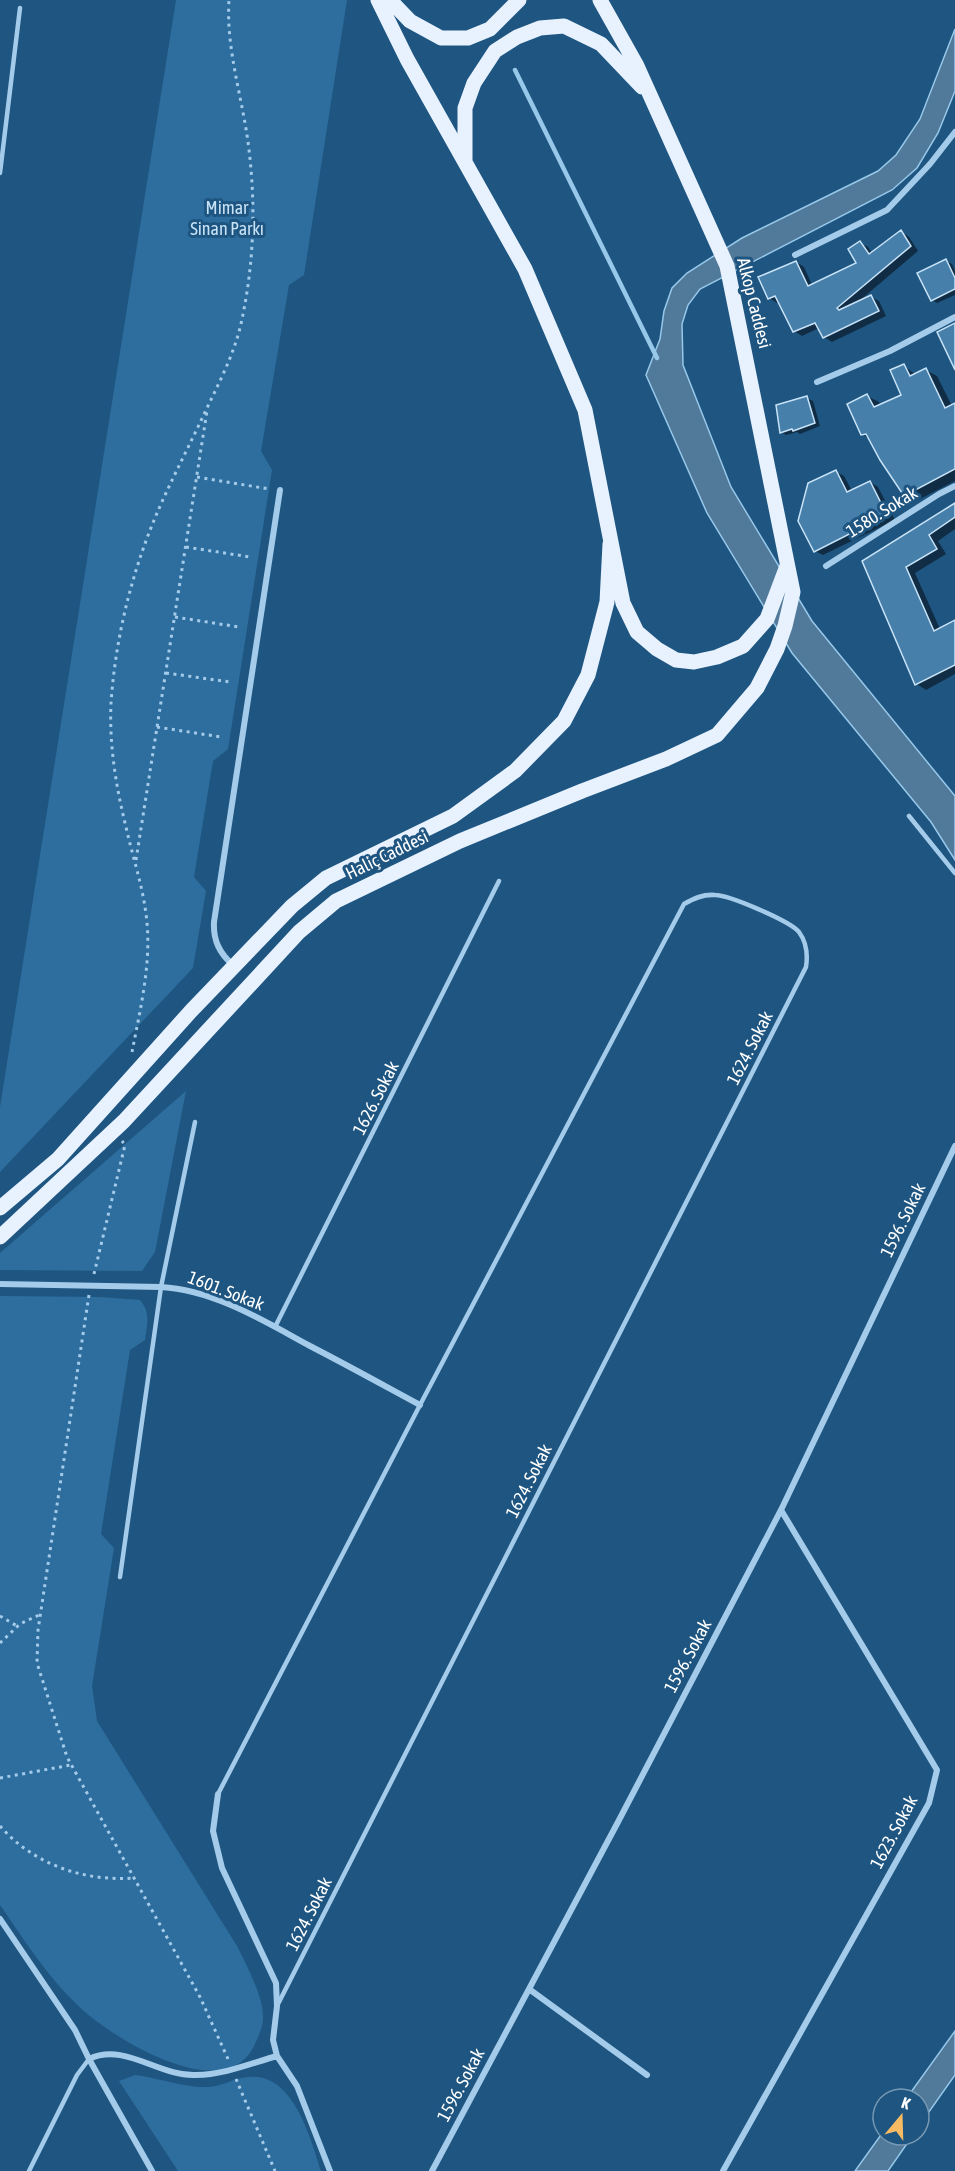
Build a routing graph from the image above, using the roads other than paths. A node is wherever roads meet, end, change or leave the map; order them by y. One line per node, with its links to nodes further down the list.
1 (378, 0): 8 (main road)
2 (390, 0): 3 (main road)
3 (519, 0)
4 (600, 0): 6 (main road, Alkop Caddesi)
5 (20, 8): 9 (lane)
6 (650, 95): 8 (main road); 16 (main road, Alkop Caddesi)
7 (955, 132): 10 (street)
8 (465, 163): 15 (main road)
9 (0, 174)
10 (795, 255)
11 (955, 317): 12 (street)
12 (817, 382)
13 (955, 486): 17 (street, 1580. Sokak)
14 (280, 490): 21 (street)
15 (610, 544): 16 (main road); 21 (main road, Haliç Caddesi)
16 (788, 566): 25 (main road, Haliç Caddesi)
17 (826, 566)
18 (909, 816): 19 (lane)
19 (955, 873)
20 (499, 881): 28 (lane, 1626. Sokak)
21 (234, 966): 24 (main road, Haliç Caddesi)
22 (195, 1122): 27 (lane)
23 (955, 1146): 30 (street, 1596. Sokak)
24 (0, 1208)
25 (0, 1237)
26 (0, 1284): 27 (street, 1601. Sokak)
27 (161, 1287): 28 (street, 1601. Sokak); 31 (lane)
28 (275, 1327): 29 (street, 1601. Sokak)
29 (420, 1405): 32 (lane); 35 (lane, 1624. Sokak)
30 (781, 1510): 34 (street, 1596. Sokak); 43 (street, 1623. Sokak)
31 (120, 1577)
32 (218, 1794): 35 (street)
33 (0, 1919): 37 (street)
34 (529, 1989): 38 (street); 42 (street, 1596. Sokak)
35 (277, 2006): 36 (street)
36 (277, 2056): 37 (street); 41 (street)
37 (89, 2059): 39 (lane); 40 (street)
38 (647, 2075)
39 (29, 2171)
40 (153, 2171)
41 (330, 2171)
42 (432, 2171)
43 (723, 2171)

